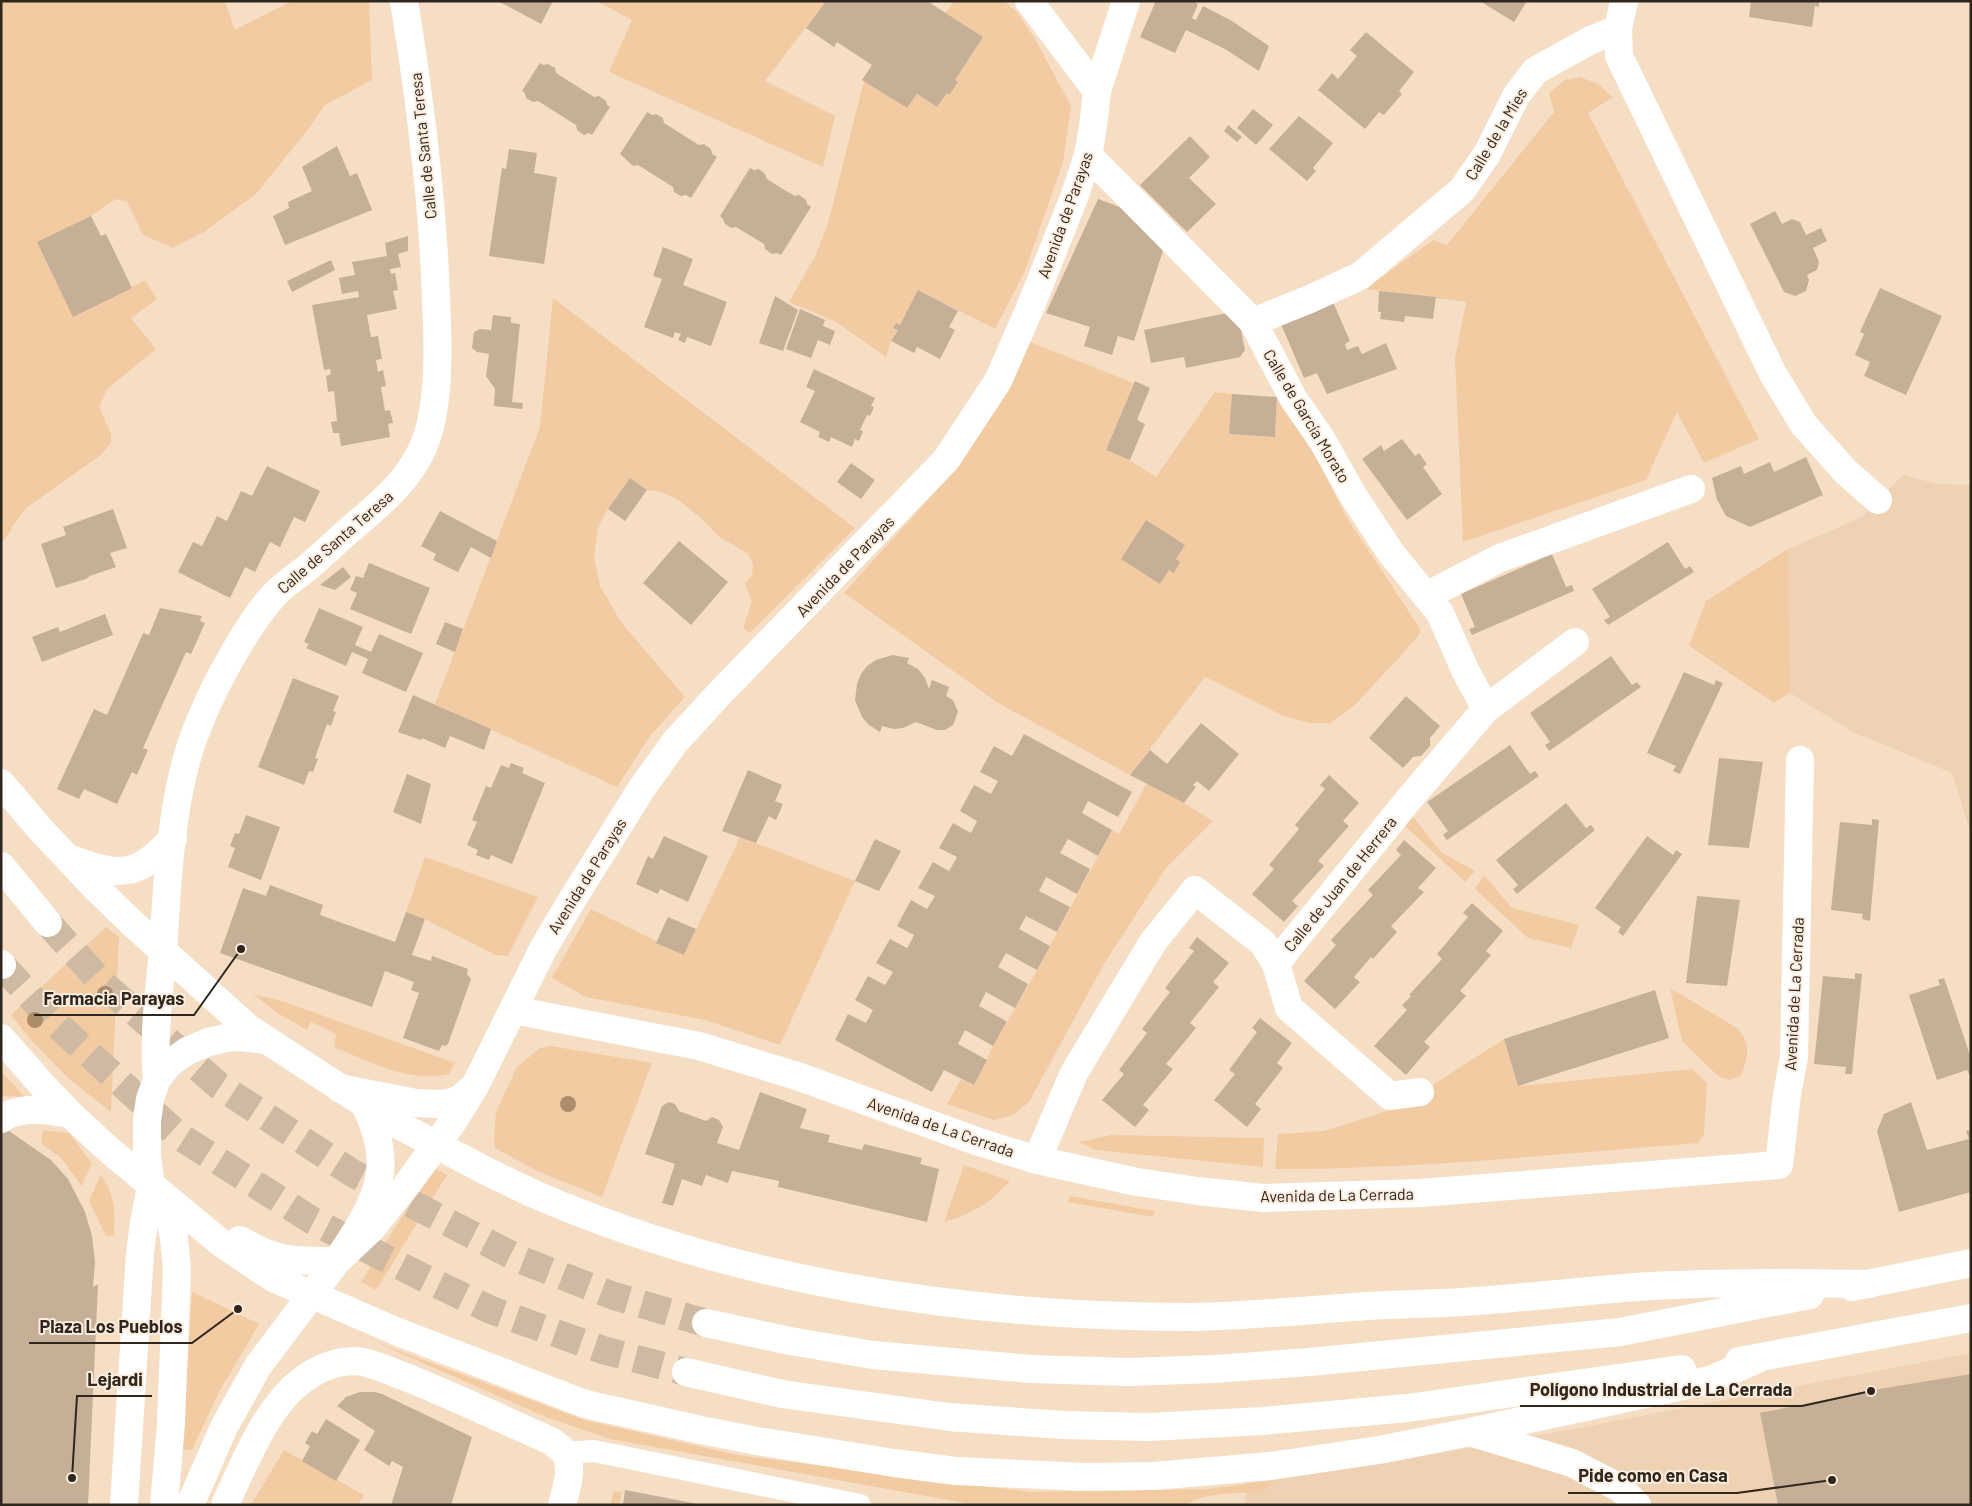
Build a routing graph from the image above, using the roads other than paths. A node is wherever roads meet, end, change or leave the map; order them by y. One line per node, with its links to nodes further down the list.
1 (404, 1): 16 (main road, Calle de Santa Teresa)
2 (1029, 1): 6 (main road)
3 (1126, 1): 6 (main road, Avenida de Parayas)
4 (1624, 1): 5 (main road)
5 (1618, 29): 8 (main road, Calle de la Mies); 10 (main road)
6 (1097, 91): 7 (main road, Avenida de Parayas)
7 (1088, 155): 8 (main road, Calle de García Morato); 22 (main road, Avenida de Parayas)
8 (1253, 322): 11 (main road, Calle de García Morato)
9 (1691, 489): 11 (main road)
10 (1878, 500)
11 (1426, 596): 13 (main road, Calle de García Morato)
12 (1576, 642): 13 (main road, Calle de Juan de Herrera)
13 (1486, 709): 21 (main road, Calle de Juan de Herrera)
14 (1800, 760): 33 (main road, Avenida de La Cerrada)
15 (1, 784): 17 (main road)
16 (173, 838): 17 (main road); 20 (main road, Calle de Santa Teresa)
17 (67, 857): 20 (main road)
18 (1, 866): 19 (main road)
19 (48, 923)
20 (162, 951): 24 (main road); 25 (main road, Calle de Santa Teresa)
21 (1276, 964): 28 (main road); 33 (main road, Calle de Juan de Herrera)
22 (513, 1010): 26 (main road, Avenida de Parayas); 33 (main road, Avenida de La Cerrada)
23 (1, 1038): 30 (main road)
24 (265, 1040): 25 (main road); 27 (main road)
25 (157, 1079): 34 (main road)
26 (475, 1086): 27 (main road); 32 (main road, Avenida de Parayas)
27 (339, 1088): 29 (main road)
28 (1420, 1092)
29 (365, 1105): 32 (main road); 36 (main road)
30 (70, 1114): 31 (main road); 34 (main road)
31 (1, 1119)
32 (437, 1146): 36 (main road, Avenida de Parayas); 38 (main road)
33 (1038, 1160)
34 (152, 1187): 35 (main road); 46 (main road); 47 (main road)
35 (178, 1207): 36 (main road); 39 (main road)
36 (337, 1260): 39 (main road)
37 (1971, 1264): 38 (main road)
38 (1870, 1284): 41 (main road)
39 (310, 1295): 44 (main road); 48 (main road)
40 (1971, 1318): 42 (main road)
41 (706, 1323)
42 (1758, 1358): 43 (main road); 44 (main road)
43 (686, 1372)
44 (1470, 1432): 52 (main road)
45 (565, 1453): 49 (main road); 50 (main road); 51 (lane)
46 (124, 1505)
47 (164, 1505)
48 (190, 1505)
49 (225, 1505)
50 (562, 1505)
51 (860, 1505)
52 (1637, 1505)

